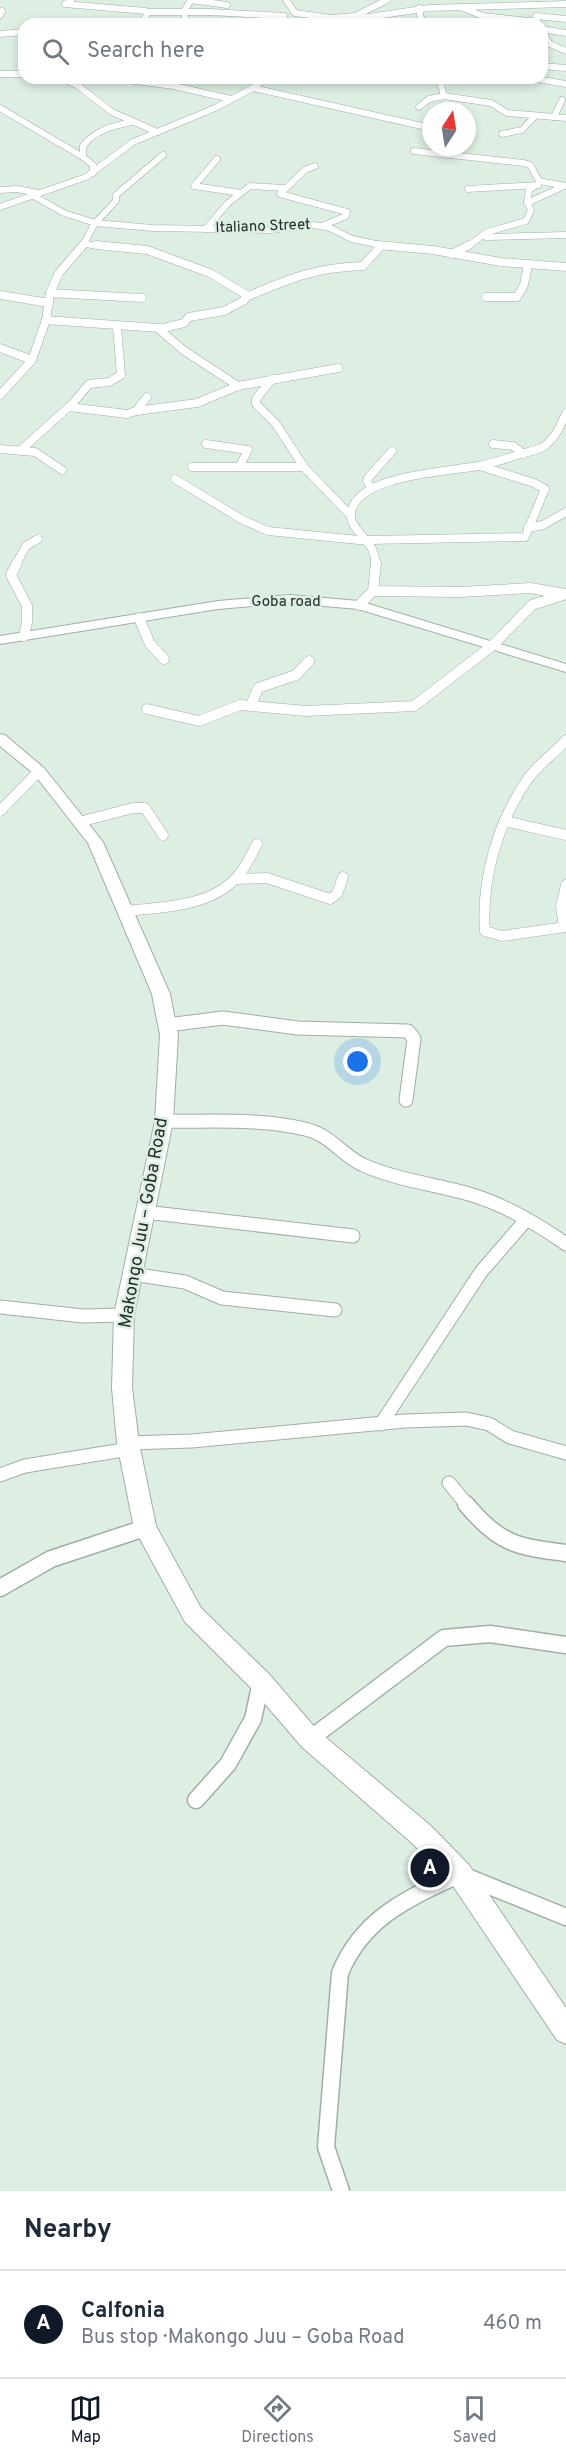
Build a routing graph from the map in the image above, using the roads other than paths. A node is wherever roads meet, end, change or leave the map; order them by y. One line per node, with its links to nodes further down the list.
1 (71, 0): 10 (street)
2 (285, 0): 11 (street)
3 (387, 0): 13 (street)
4 (456, 4): 5 (street); 8 (street); 20 (street)
5 (530, 4): 6 (street); 21 (street)
6 (566, 4)
7 (227, 5): 9 (street)
8 (419, 8): 18 (street); 19 (street)
9 (184, 11): 10 (street); 12 (street); 15 (street)
10 (148, 12): 14 (street)
11 (295, 13): 12 (street); 13 (street)
12 (284, 16): 16 (street)
13 (356, 16): 17 (street)
14 (145, 18)
15 (185, 18)
16 (276, 18)
17 (353, 18)
18 (364, 18)
19 (421, 18)
20 (496, 18)
21 (537, 18)
22 (566, 19): 23 (street)
23 (548, 20)
24 (548, 31): 26 (street)
25 (18, 32): 27 (street)
26 (566, 33)
27 (0, 34)
28 (548, 45): 29 (street)
29 (566, 51)
30 (548, 67): 31 (street)
31 (566, 69)
32 (0, 74): 33 (street)
33 (18, 74)
34 (548, 81): 39 (street)
35 (73, 84): 49 (street)
36 (158, 84): 42 (street)
37 (258, 84): 40 (street)
38 (441, 84): 41 (street)
39 (566, 84)
40 (253, 88): 42 (street); 50 (street)
41 (444, 96): 44 (street); 46 (street)
42 (231, 99): 51 (street)
43 (562, 100): 47 (street)
44 (418, 107)
45 (0, 108): 55 (street)
46 (535, 116): 47 (street); 52 (street)
47 (554, 117): 48 (street)
48 (566, 118)
49 (131, 122): 51 (street); 55 (street)
50 (422, 126)
51 (157, 132): 58 (street)
52 (502, 134)
53 (414, 152): 59 (street)
54 (163, 155): 69 (street)
55 (83, 157): 58 (street)
56 (218, 159): 65 (street)
57 (315, 165): 62 (street)
58 (93, 173): 66 (street)
59 (545, 184): 60 (street); 61 (street)
60 (535, 186): 63 (street); 67 (street)
61 (565, 186): 67 (street)
62 (284, 188): 65 (street); 70 (street)
63 (468, 189)
64 (0, 190): 66 (street)
65 (241, 193): 72 (street)
66 (36, 194): 68 (street); 69 (street, Italiano Street)
67 (527, 203): 75 (street)
68 (0, 207)
69 (95, 223): 71 (street, Italiano Street); 76 (street)
70 (322, 226): 72 (street, Italiano Street); 77 (street, Italiano Street)
71 (159, 228): 72 (street, Italiano Street); 74 (street)
72 (206, 229)
73 (566, 235): 75 (street)
74 (154, 237)
75 (479, 237): 78 (street)
76 (84, 244): 81 (street); 83 (street)
77 (381, 246): 78 (street, Italiano Street); 83 (street)
78 (452, 254): 79 (street, Italiano Street)
79 (528, 265): 80 (street, Italiano Street); 84 (street)
80 (566, 267)
81 (50, 293): 85 (street); 86 (street)
82 (2, 297): 86 (street)
83 (246, 297): 89 (street)
84 (486, 297)
85 (142, 298)
86 (49, 303): 87 (street)
87 (46, 320): 88 (street); 91 (street)
88 (117, 327): 89 (street); 97 (street)
89 (159, 328): 94 (street)
90 (0, 348): 91 (street)
91 (32, 360): 95 (street)
92 (338, 368): 93 (street)
93 (272, 379): 94 (street); 109 (street)
94 (238, 386): 98 (street)
95 (0, 395)
96 (147, 397): 98 (street)
97 (69, 406): 98 (street); 103 (street)
98 (136, 411)
99 (566, 413): 105 (street)
100 (206, 444): 108 (street)
101 (493, 444): 105 (street)
102 (0, 449): 103 (street)
103 (22, 449): 110 (street)
104 (392, 451): 112 (street)
105 (524, 454): 106 (street)
106 (480, 466): 112 (street); 115 (street)
107 (192, 467): 108 (street)
108 (239, 467): 109 (street)
109 (304, 467): 114 (street)
110 (62, 470)
111 (175, 479): 117 (street)
112 (371, 488): 114 (street)
113 (566, 512): 115 (street)
114 (350, 515): 117 (street)
115 (528, 528): 117 (street)
116 (38, 539): 122 (street)
117 (369, 541): 118 (street)
118 (373, 591): 119 (street); 120 (street)
119 (566, 594): 124 (street)
120 (359, 605): 121 (street, Goba road); 124 (street, Goba road)
121 (139, 618): 122 (street, Goba road); 125 (street)
122 (24, 636): 123 (street, Goba road)
123 (0, 640)
124 (492, 646): 127 (street, Goba road); 128 (street)
125 (164, 659)
126 (309, 661): 128 (street)
127 (566, 668)
128 (251, 705): 129 (street)
129 (147, 709)
130 (0, 738): 132 (street, Makongo Juu – Goba Road)
131 (566, 740): 134 (street)
132 (39, 771): 133 (street); 135 (street, Makongo Juu – Goba Road)
133 (0, 811)
134 (504, 821): 137 (street); 143 (street)
135 (79, 822): 136 (street); 142 (street, Makongo Juu – Goba Road)
136 (163, 835)
137 (566, 835)
138 (257, 844): 140 (street)
139 (343, 877): 140 (street)
140 (235, 879): 142 (street)
141 (566, 885): 143 (street)
142 (126, 910): 144 (street, Makongo Juu – Goba Road)
143 (565, 927)
144 (167, 1025): 145 (street); 146 (street, Makongo Juu – Goba Road)
145 (406, 1100)
146 (164, 1121): 147 (street, Makongo Juu – Goba Road); 148 (street)
147 (145, 1212): 149 (street); 151 (street, Makongo Juu – Goba Road)
148 (526, 1220): 150 (street); 155 (street)
149 (353, 1236)
150 (566, 1244)
151 (132, 1274): 153 (street); 154 (street, Makongo Juu – Goba Road)
152 (0, 1307): 154 (street)
153 (335, 1310)
154 (124, 1315): 156 (street, Makongo Juu – Goba Road)
155 (381, 1424): 156 (street); 157 (street)
156 (129, 1446): 158 (street); 160 (street, Makongo Juu – Goba Road)
157 (566, 1453)
158 (0, 1475)
159 (449, 1483): 161 (street)
160 (146, 1528): 162 (street); 164 (street, Makongo Juu – Goba Road)
161 (566, 1553)
162 (0, 1588)
163 (566, 1645): 165 (street)
164 (261, 1682): 165 (street, Makongo Juu – Goba Road); 166 (street)
165 (310, 1739): 167 (street, Makongo Juu – Goba Road)
166 (196, 1800)
167 (460, 1874): 168 (street); 169 (street, Makongo Juu – Goba Road); 170 (street)
168 (566, 1917)
169 (566, 2031)
170 (341, 2191)

